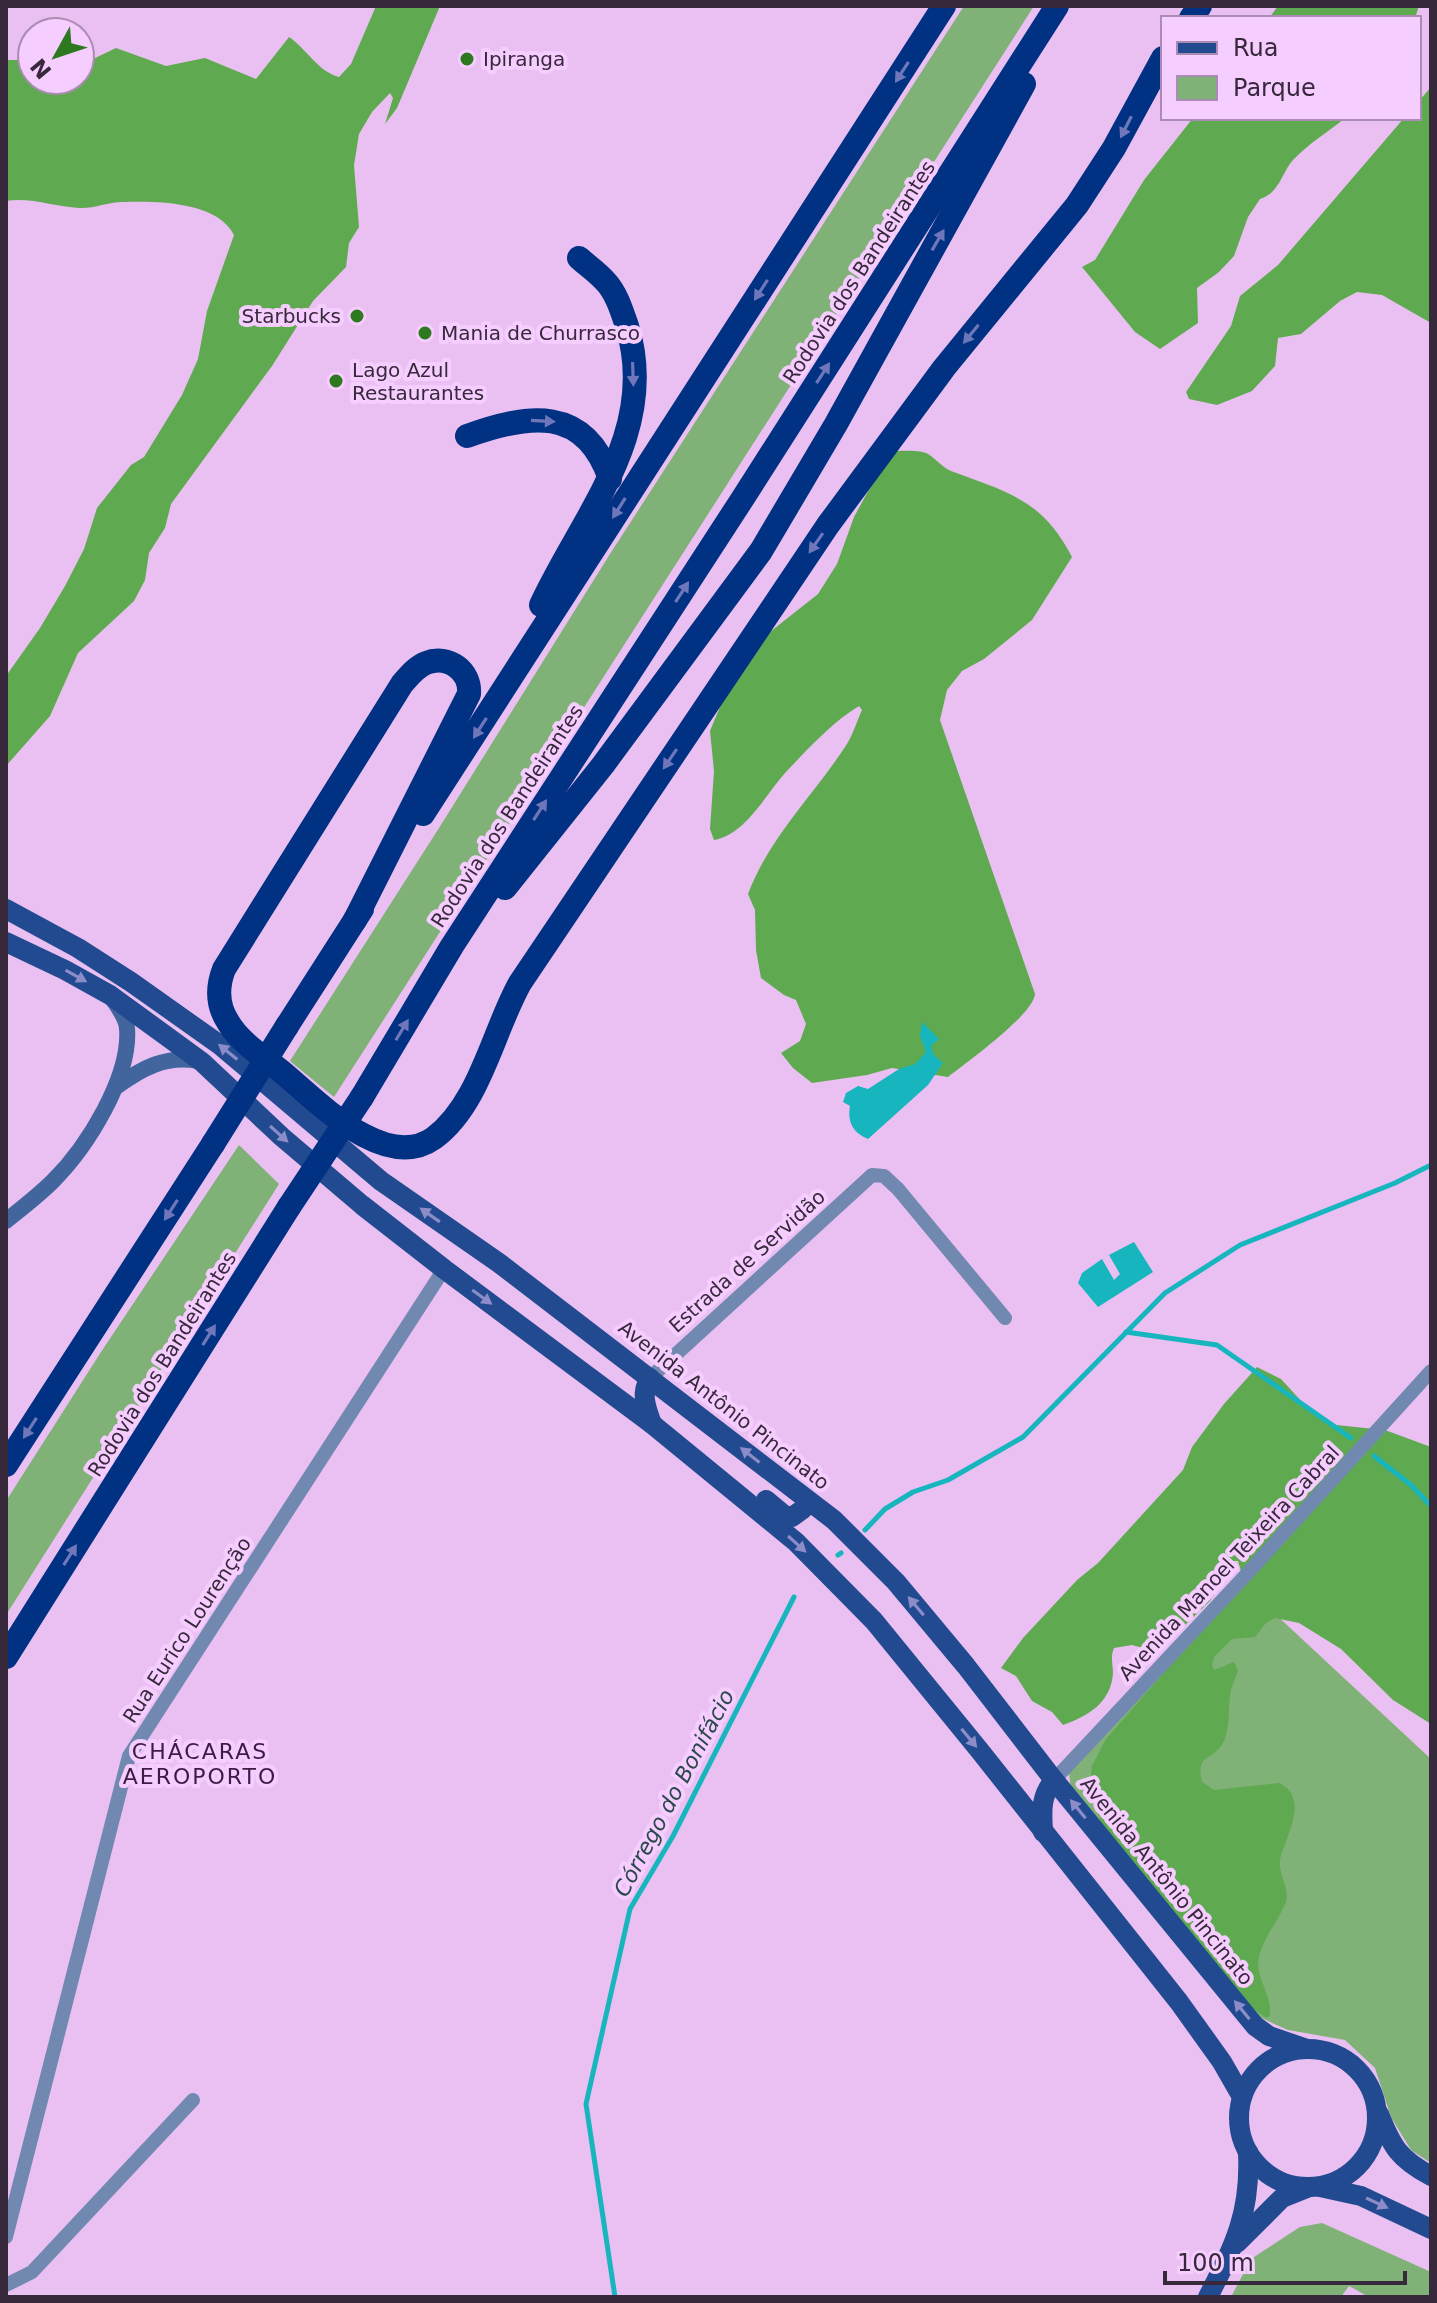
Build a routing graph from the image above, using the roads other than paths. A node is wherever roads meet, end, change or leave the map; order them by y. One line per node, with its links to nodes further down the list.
1 (944, 6): 8 (highway, one-way to 8)
2 (1057, 6): 12 (highway, Rodovia dos Bandeirantes, one-way to 2)
3 (1064, 6): 12 (highway, one-way to 3)
4 (1161, 62): 10 (highway, one-way to 10)
5 (579, 258): 7 (highway, one-way to 7)
6 (467, 436): 7 (highway, one-way to 7)
7 (610, 479): 8 (highway)
8 (521, 664): 10 (highway, one-way to 10)
9 (6, 909): 20 (main road, Avenida Antônio Pincinato, one-way to 9)
10 (355, 920): 23 (highway, one-way to 23, bridge)
11 (6, 942): 13 (main road, one-way to 13)
12 (452, 946): 25 (highway, Rodovia dos Bandeirantes, one-way to 12, bridge)
13 (110, 995): 14 (main road); 15 (main road)
14 (202, 1062): 15 (main road); 17 (main road, one-way to 17)
15 (116, 1087): 16 (main road)
16 (6, 1221)
17 (444, 1269): 21 (main road, one-way to 21); 36 (street, Rua Eurico Lourenção)
18 (1005, 1318): 20 (street, Estrada de Servidão)
19 (1431, 1372): 26 (street, Avenida Manoel Teixeira Cabral)
20 (650, 1378): 21 (main road); 24 (main road, Avenida Antônio Pincinato, one-way to 20)
21 (652, 1424): 22 (main road)
22 (692, 1455): 24 (main road); 27 (main road, one-way to 27)
23 (6, 1465)
24 (807, 1500): 26 (main road, Avenida Antônio Pincinato, one-way to 24)
25 (6, 1657)
26 (1054, 1780): 27 (main road); 28 (main road, Avenida Antônio Pincinato, one-way to 26)
27 (1043, 1832): 29 (main road)
28 (1307, 2049): 29 (main road); 31 (main road, Avenida Antônio Pincinato)
29 (1242, 2097): 32 (main road)
30 (193, 2100): 38 (street)
31 (1377, 2107): 33 (main road, Avenida Antônio Pincinato); 34 (main road)
32 (1248, 2152): 34 (main road); 37 (main road)
33 (1431, 2176)
34 (1314, 2187): 35 (main road, one-way to 35); 37 (main road)
35 (1431, 2229)
36 (6, 2237)
37 (1235, 2246): 39 (main road)
38 (6, 2285)
39 (1208, 2297)

